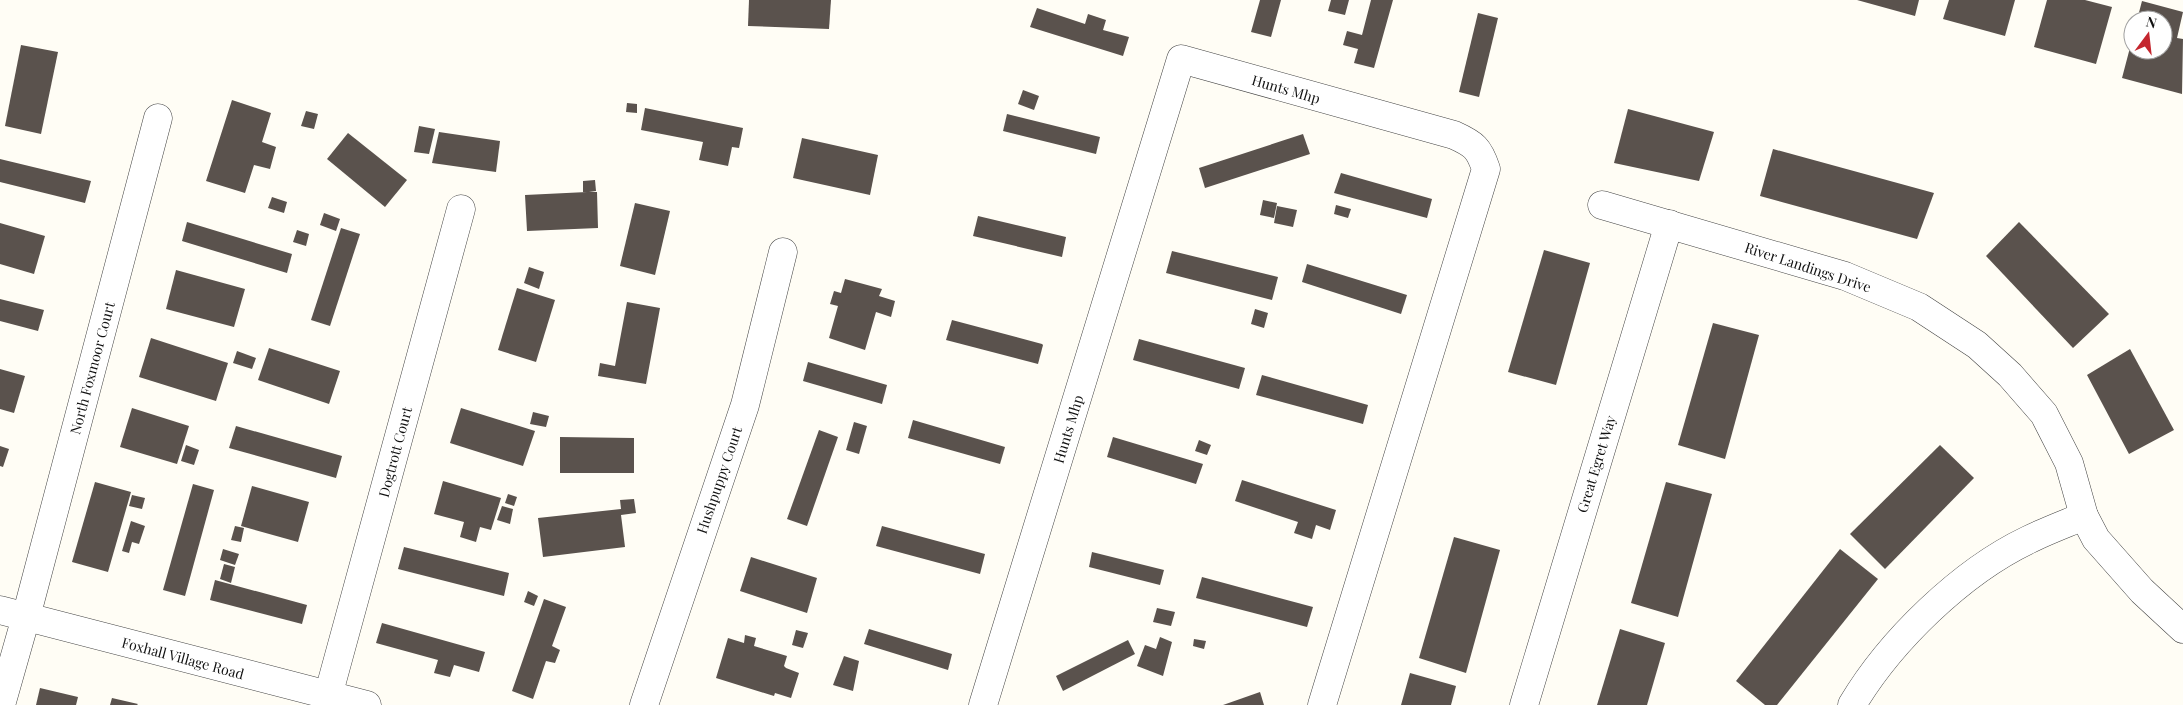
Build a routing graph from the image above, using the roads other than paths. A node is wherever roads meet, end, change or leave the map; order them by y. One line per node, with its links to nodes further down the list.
1 (158, 118): 8 (street, North Foxmoor Court)
2 (1602, 205): 4 (street, River Landings Drive)
3 (461, 209): 10 (street, Dogtrott Court)
4 (1669, 224): 6 (street, River Landings Drive); 16 (street, Great Egret Way)
5 (783, 252): 13 (street, Hushpuppy Court)
6 (2084, 516): 9 (street, River Landings Drive); 17 (street)
7 (0, 610): 8 (street, Foxhall Village Road)
8 (26, 617): 10 (street, Foxhall Village Road); 11 (street, North Foxmoor Court)
9 (2183, 628)
10 (328, 696): 12 (street, Foxhall Village Road)
11 (1, 705)
12 (367, 705)
13 (644, 705)
14 (983, 705): 15 (street, Hunts Mhp)
15 (1322, 705)
16 (1524, 705)
17 (1852, 705)

